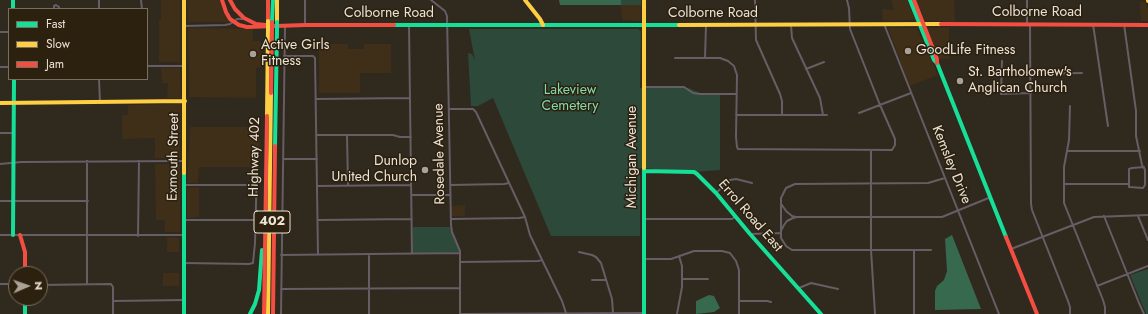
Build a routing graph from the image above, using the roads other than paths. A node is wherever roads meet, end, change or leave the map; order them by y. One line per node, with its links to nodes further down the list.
1 (184, 0): 35 (main road, Exmouth Street)
2 (222, 0): 16 (main road)
3 (230, 0): 15 (main road)
4 (268, 0): 36 (main road, Highway 402 / 402)
5 (275, 0): 36 (main road, Highway 402 / 402)
6 (305, 0): 27 (street)
7 (430, 0): 29 (street, Rosedale Avenue)
8 (525, 0): 30 (main road)
9 (644, 0): 32 (main road, Michigan Avenue)
10 (755, 0): 33 (street)
11 (847, 0): 18 (street)
12 (910, 0): 20 (main road)
13 (914, 0): 20 (main road)
14 (1027, 0): 21 (street)
15 (247, 20): 16 (street, Colborne Road); 36 (main road, Colborne Road)
16 (233, 22): 25 (street, Colborne Road); 26 (main road, Colborne Road)
17 (706, 24): 32 (main road, Colborne Road); 33 (main road, Colborne Road); 41 (street)
18 (850, 24): 19 (main road, Colborne Road); 34 (main road, Colborne Road); 61 (street)
19 (884, 24): 20 (main road, Colborne Road); 52 (street, Kemsley Drive)
20 (922, 24): 21 (main road, Colborne Road); 105 (main road)
21 (1029, 24): 22 (main road, Colborne Road); 48 (street)
22 (1093, 24): 23 (main road, Colborne Road); 69 (street)
23 (1124, 24): 24 (main road, Colborne Road); 77 (street)
24 (1148, 24)
25 (225, 25): 26 (street); 35 (street, Colborne Road)
26 (239, 25): 36 (main road, Colborne Road)
27 (305, 25): 28 (main road, Colborne Road); 37 (main road, Colborne Road)
28 (409, 25): 29 (main road, Colborne Road); 56 (street)
29 (448, 25): 30 (main road, Colborne Road); 63 (street, Rosedale Avenue)
30 (543, 25): 31 (main road, Colborne Road)
31 (636, 25): 32 (main road, Colborne Road); 38 (main road)
32 (644, 25): 38 (main road, Michigan Avenue)
33 (755, 25): 34 (main road, Colborne Road); 66 (street)
34 (791, 25): 46 (street)
35 (184, 26): 45 (main road, Exmouth Street)
36 (273, 26): 37 (main road, Colborne Road); 88 (main road, Highway 402 / 402); 176 (main road, Highway 402 / 402)
37 (285, 26): 39 (street)
38 (644, 33): 51 (main road, Michigan Avenue)
39 (284, 56): 55 (street); 78 (street)
40 (675, 58): 41 (street)
41 (706, 58): 54 (street)
42 (1002, 61): 53 (street)
43 (824, 62): 46 (street)
44 (148, 66): 45 (street)
45 (185, 66): 57 (main road, Exmouth Street)
46 (806, 68): 67 (street)
47 (1082, 73): 48 (street)
48 (1030, 74): 53 (street)
49 (14, 80): 58 (main road)
50 (99, 80): 59 (street)
51 (644, 87): 54 (street); 87 (main road, Michigan Avenue)
52 (911, 92): 61 (street); 89 (street, Kemsley Drive)
53 (1031, 93): 133 (street)
54 (736, 94): 65 (street)
55 (316, 98): 56 (street); 72 (street)
56 (410, 98): 74 (street)
57 (185, 101): 59 (main road); 80 (main road, Exmouth Street)
58 (14, 102): 59 (main road); 60 (main road); 71 (main road)
59 (100, 102)
60 (0, 103)
61 (880, 105): 64 (street); 75 (street)
62 (1070, 106): 76 (street)
63 (449, 109): 92 (street); 100 (street, Rosedale Avenue)
64 (859, 113)
65 (736, 115): 66 (street); 75 (street)
66 (782, 115): 67 (street)
67 (823, 115): 68 (street)
68 (827, 115)
69 (1108, 126)
70 (0, 133): 71 (street)
71 (13, 133): 83 (main road)
72 (317, 135): 73 (street); 79 (street)
73 (347, 135): 74 (street); 98 (street)
74 (411, 137): 99 (street)
75 (870, 150): 93 (street)
76 (1067, 151): 77 (street); 94 (street)
77 (1140, 151): 86 (street)
78 (283, 159): 79 (street); 141 (street)
79 (317, 159): 101 (street)
80 (185, 160): 82 (street); 96 (main road, Exmouth Street)
81 (87, 161): 82 (street); 83 (street); 108 (street)
82 (138, 162): 132 (street)
83 (13, 163): 84 (street); 107 (main road)
84 (0, 164)
85 (256, 165): 97 (street)
86 (1144, 168): 90 (street); 95 (street)
87 (644, 171): 102 (main road, Errol Road East); 120 (main road, Michigan Avenue)
88 (266, 177): 174 (main road); 175 (main road, Highway 402 / 402)
89 (945, 178): 93 (street); 110 (street, Kemsley Drive)
90 (1147, 180): 95 (street)
91 (752, 182): 102 (street)
92 (509, 183): 100 (street); 114 (street)
93 (871, 184): 109 (street); 117 (street)
94 (1064, 184): 95 (street); 124 (street)
95 (1128, 184)
96 (184, 185): 97 (street); 121 (main road, Exmouth Street)
97 (256, 185): 122 (street)
98 (348, 185): 99 (street); 101 (street)
99 (411, 185): 103 (street)
100 (450, 185): 104 (street, Rosedale Avenue)
101 (317, 186): 123 (street)
102 (716, 193): 115 (main road, Errol Road East)
103 (412, 195): 104 (street); 118 (street)
104 (450, 195): 119 (street, Rosedale Avenue)
105 (991, 197): 110 (street); 135 (main road)
106 (0, 201): 107 (street)
107 (14, 201): 108 (street); 128 (main road)
108 (88, 201): 131 (street)
109 (781, 202): 116 (street); 125 (street)
110 (958, 210): 117 (street); 186 (street, Kemsley Drive)
111 (1104, 216): 112 (street); 124 (street); 152 (street)
112 (1138, 216): 113 (street); 134 (street)
113 (1148, 216)
114 (525, 217): 119 (street); 147 (street)
115 (736, 217): 120 (street); 126 (main road, Errol Road East)
116 (798, 217): 117 (street); 125 (street)
117 (871, 217): 136 (street)
118 (412, 219): 123 (street); 144 (street)
119 (450, 219): 140 (street, Rosedale Avenue)
120 (644, 219): 146 (main road, Michigan Avenue)
121 (184, 220): 122 (street); 130 (main road, Exmouth Street)
122 (256, 220): 149 (street)
123 (318, 220): 142 (street)
124 (1072, 225): 133 (street); 159 (street)
125 (781, 233): 126 (street); 136 (street)
126 (750, 234): 162 (main road, Errol Road East)
127 (0, 235): 128 (street)
128 (14, 235): 129 (street)
129 (20, 235): 131 (street); 150 (main road)
130 (184, 235): 132 (street); 149 (main road, Exmouth Street)
131 (88, 236): 132 (street); 158 (street)
132 (138, 236)
133 (1043, 237): 135 (street); 188 (street)
134 (1148, 240)
135 (1011, 249): 187 (main road)
136 (871, 250): 137 (street); 184 (street)
137 (914, 250): 138 (street); 185 (street)
138 (932, 250)
139 (579, 252): 156 (street)
140 (460, 253): 144 (street); 148 (street, Rosedale Avenue)
141 (281, 254): 142 (street); 163 (street)
142 (318, 254): 143 (street)
143 (369, 254): 144 (street); 160 (street)
144 (412, 254)
145 (679, 256): 146 (street); 153 (street); 167 (street)
146 (644, 259): 171 (main road, Michigan Avenue)
147 (542, 260): 148 (street); 169 (street)
148 (460, 262): 161 (street, Rosedale Avenue)
149 (184, 263): 165 (main road, Exmouth Street)
150 (25, 266)
151 (1148, 266): 152 (street)
152 (1127, 274): 159 (street); 190 (street)
153 (682, 279): 154 (street); 181 (street)
154 (708, 279)
155 (592, 280): 156 (street)
156 (606, 280): 170 (street)
157 (48, 284): 158 (street)
158 (87, 284): 166 (street)
159 (1097, 286): 189 (street)
160 (369, 288): 161 (street); 163 (street); 178 (street)
161 (460, 288): 179 (street, Rosedale Avenue)
162 (799, 288): 164 (street); 183 (main road, Errol Road East)
163 (281, 289): 177 (street)
164 (838, 289)
165 (184, 300): 166 (street); 173 (main road, Exmouth Street)
166 (113, 301): 172 (street)
167 (739, 301): 168 (street); 182 (street)
168 (771, 302)
169 (566, 313): 170 (street); 180 (street)
170 (613, 313): 171 (street)
171 (644, 313)
172 (113, 314)
173 (184, 314)
174 (250, 314)
175 (264, 314)
176 (271, 314)
177 (281, 314)
178 (369, 314)
179 (460, 314): 180 (street)
180 (553, 314)
181 (678, 314)
182 (739, 314)
183 (820, 314)
184 (875, 314)
185 (914, 314)
186 (999, 314)
187 (1037, 314)
188 (1070, 314)
189 (1105, 314)
190 (1144, 314)

